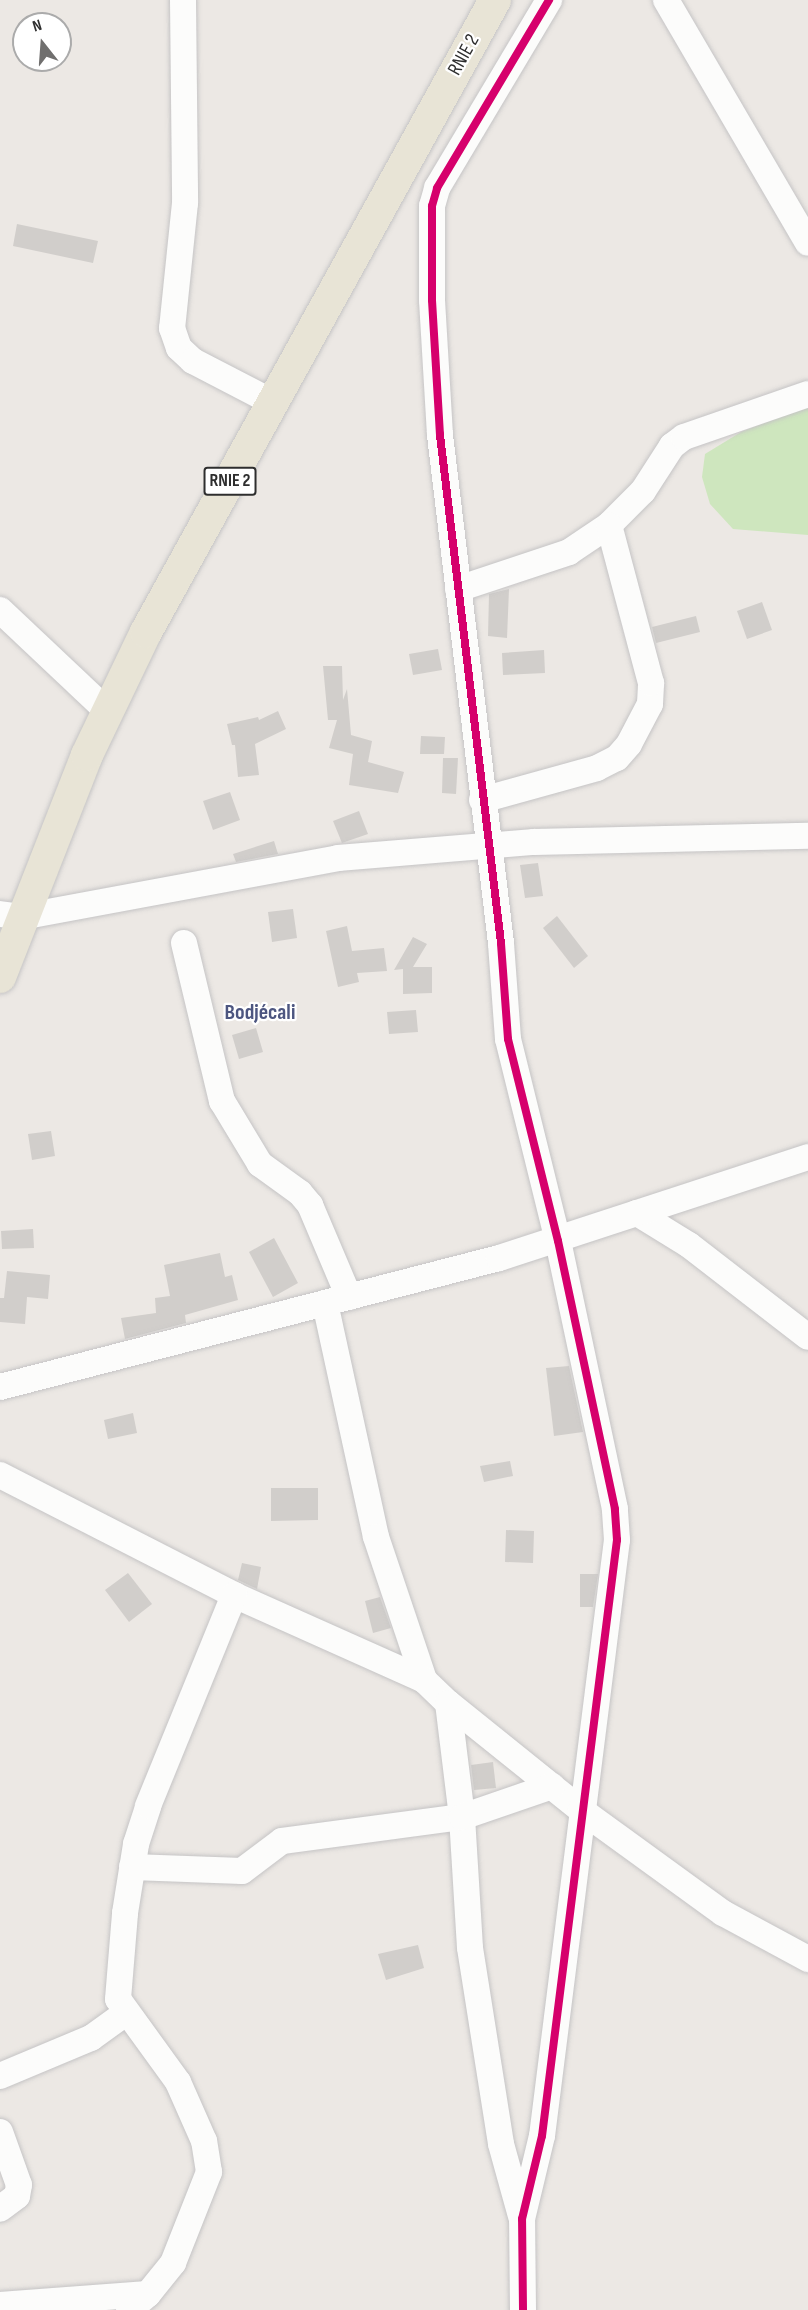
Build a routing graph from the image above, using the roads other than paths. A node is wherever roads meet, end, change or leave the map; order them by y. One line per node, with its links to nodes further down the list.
1 (183, 0): 7 (street)
2 (495, 0): 7 (main road, RNIE 2 / RNIE 2)
3 (549, 0): 9 (street)
4 (666, 0): 5 (street)
5 (808, 243)
6 (808, 394): 8 (street)
7 (274, 403): 11 (main road, RNIE 2 / RNIE 2)
8 (609, 525): 9 (street); 12 (street)
9 (458, 589): 12 (street)
10 (0, 610): 11 (street)
11 (107, 711): 15 (main road, RNIE 2 / RNIE 2)
12 (482, 800): 14 (street)
13 (808, 836): 14 (street)
14 (487, 845): 15 (street); 20 (street)
15 (10, 916): 17 (main road, RNIE 2 / RNIE 2)
16 (184, 943): 21 (street)
17 (0, 977)
18 (808, 1157): 19 (street)
19 (637, 1213): 20 (street); 22 (street)
20 (558, 1240): 21 (street); 29 (street)
21 (337, 1300): 23 (street); 26 (street)
22 (808, 1336)
23 (0, 1387)
24 (0, 1475): 25 (street)
25 (234, 1595): 26 (street); 31 (street)
26 (424, 1680): 27 (street)
27 (447, 1703): 28 (street); 30 (street)
28 (552, 1786): 29 (street); 30 (street)
29 (581, 1810): 32 (street); 36 (street)
30 (462, 1817): 31 (street); 37 (street)
31 (132, 1867): 33 (street)
32 (808, 1959)
33 (127, 2012): 34 (street); 40 (street)
34 (0, 2076)
35 (0, 2132): 38 (street)
36 (542, 2136): 37 (street); 39 (street)
37 (501, 2144): 39 (street)
38 (0, 2209)
39 (522, 2219): 43 (street)
40 (148, 2294): 41 (street); 42 (street)
41 (0, 2305)
42 (129, 2310)
43 (523, 2310)

